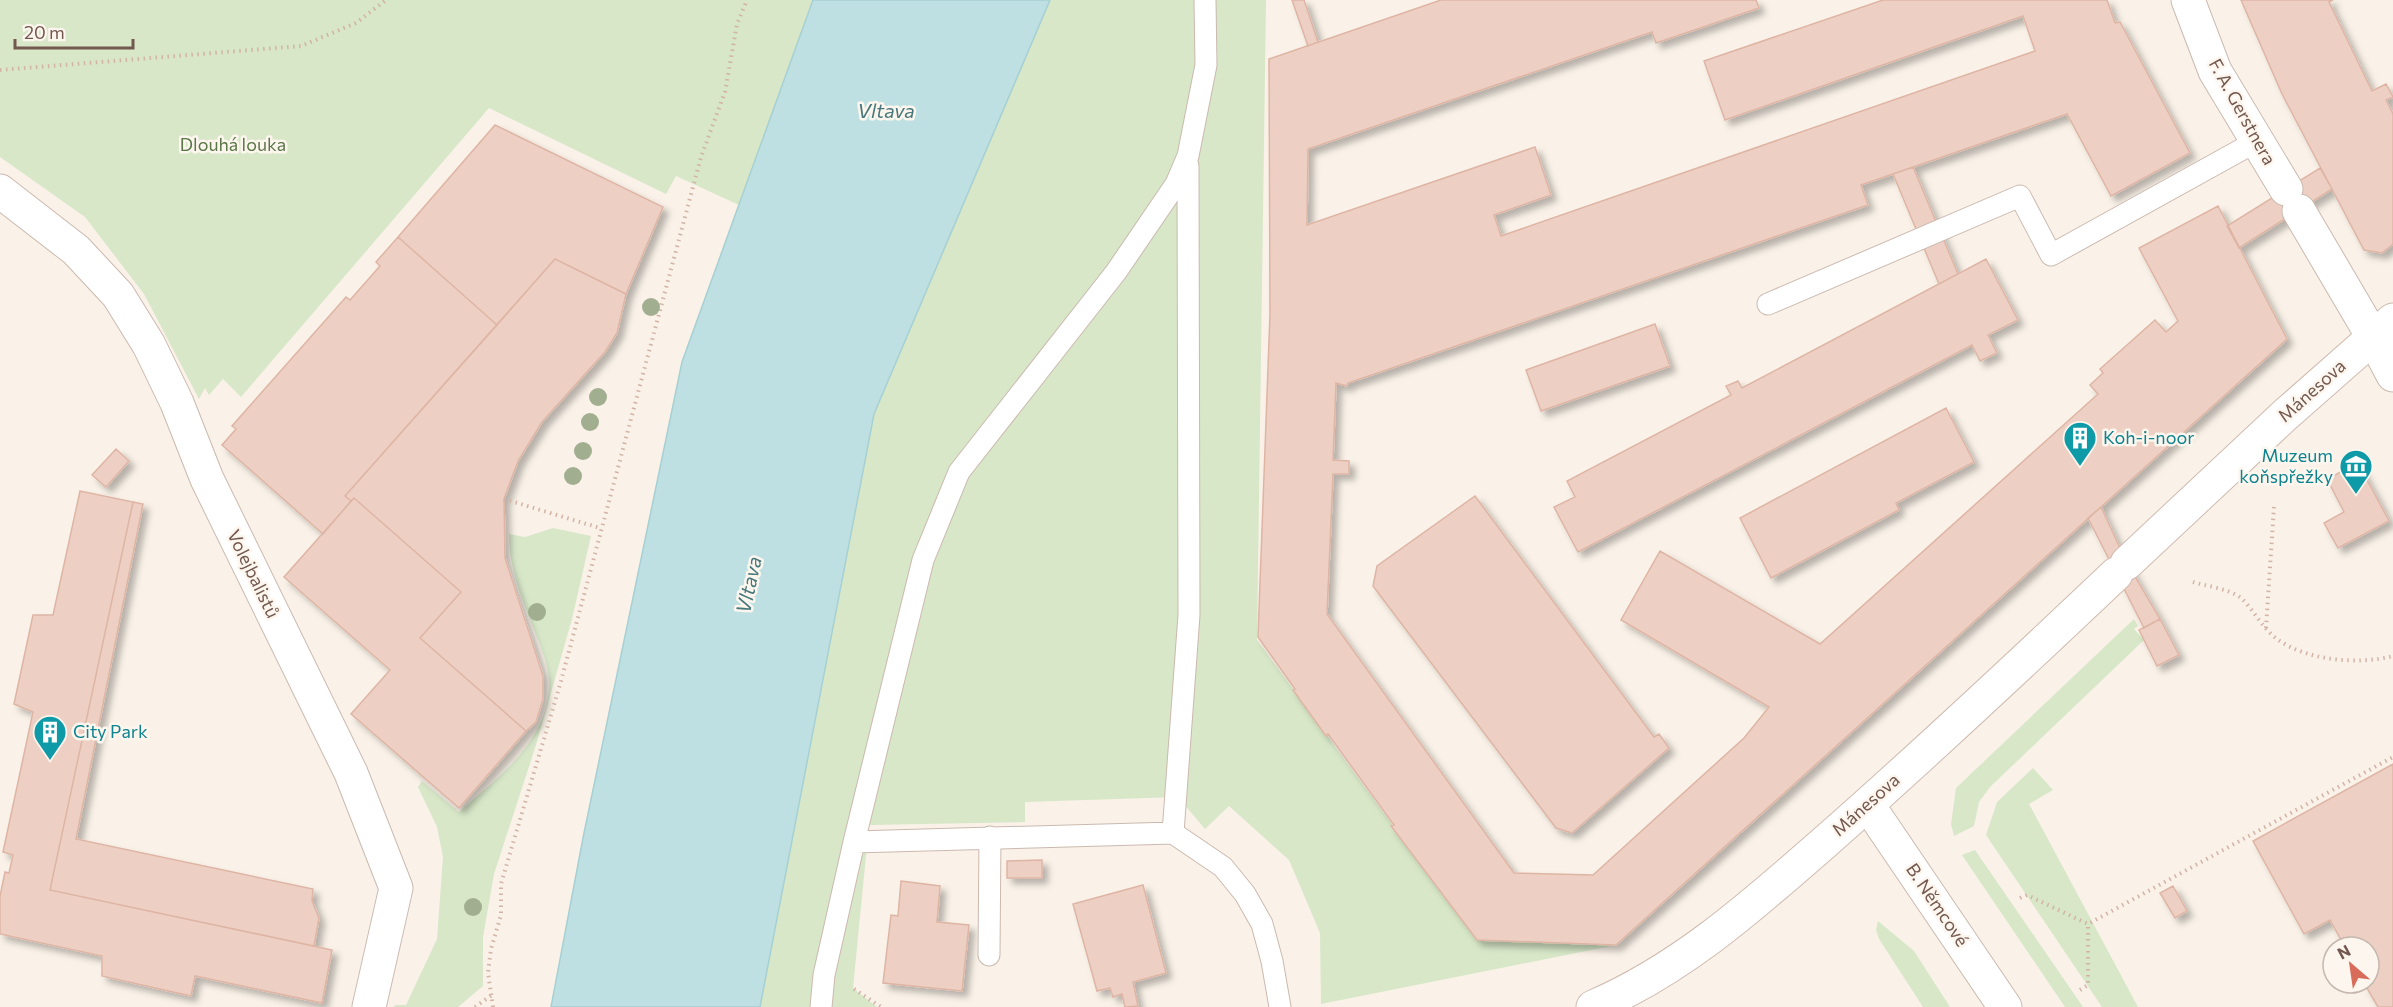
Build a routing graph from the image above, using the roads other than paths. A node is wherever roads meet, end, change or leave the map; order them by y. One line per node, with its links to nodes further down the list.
1 (1205, 0): 4 (lane)
2 (2188, 0): 3 (street, F. A. Gerstnera)
3 (2257, 141): 6 (lane); 7 (street, F. A. Gerstnera)
4 (1188, 156): 10 (lane); 12 (lane)
5 (0, 191): 14 (street, Volejbalistů)
6 (1768, 304)
7 (2383, 328): 8 (street, F. A. Gerstnera); 9 (street, Mánesova)
8 (2393, 375)
9 (1868, 805): 17 (street, Mánesova); 18 (street, B. Němcové)
10 (1173, 833): 11 (lane); 16 (lane)
11 (990, 837): 12 (lane); 13 (lane)
12 (854, 842): 15 (lane)
13 (989, 955)
14 (369, 1007)
15 (821, 1007)
16 (1280, 1007)
17 (1593, 1007)
18 (2005, 1007)

